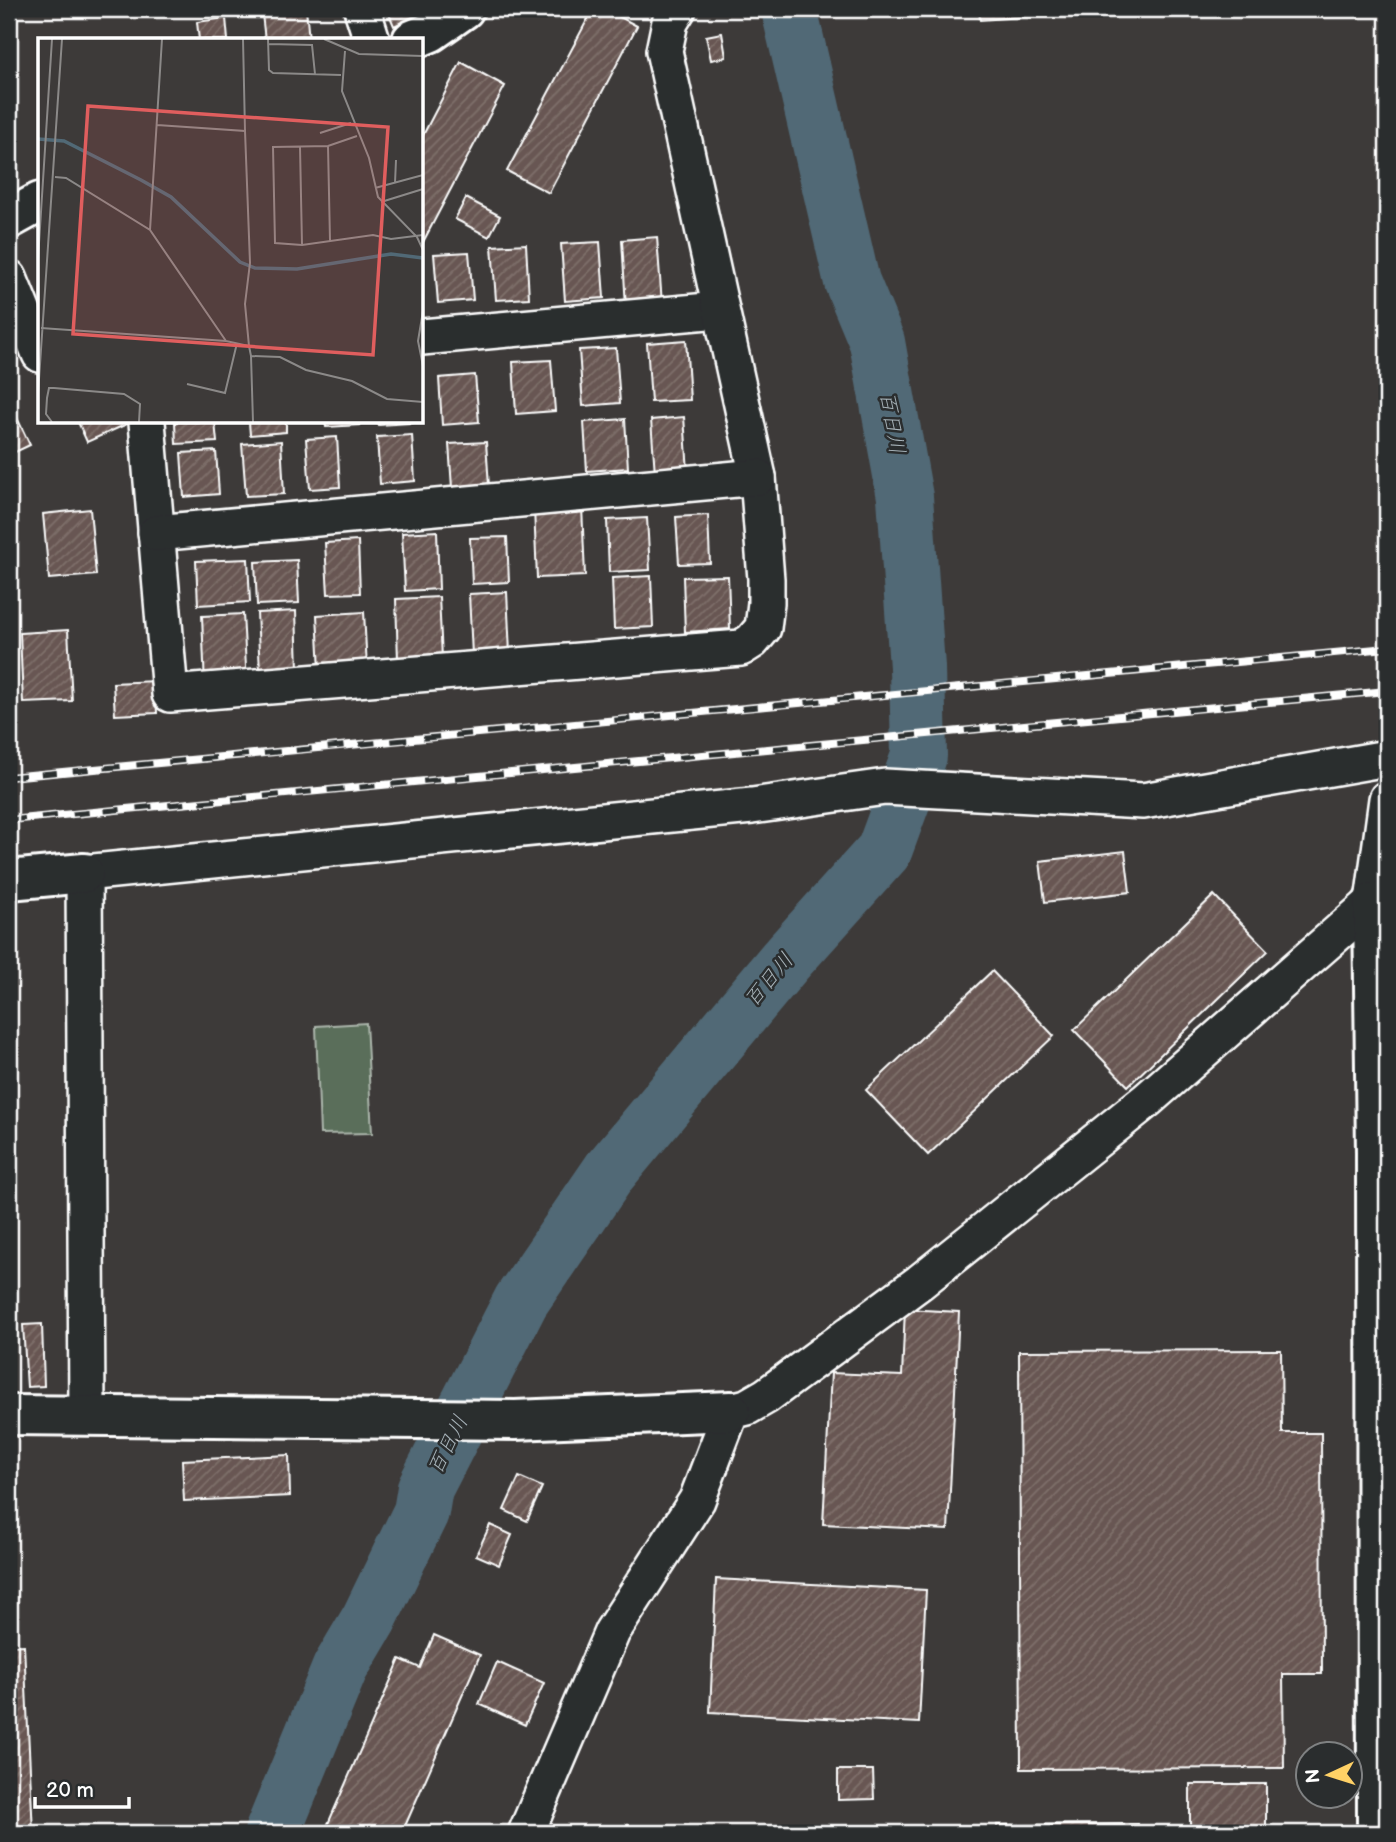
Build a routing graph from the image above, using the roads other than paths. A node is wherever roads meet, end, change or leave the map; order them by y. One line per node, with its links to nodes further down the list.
1 (362, 9): 4 (street)
2 (678, 9): 9 (street)
3 (459, 10): 5 (street)
4 (372, 38)
5 (417, 38)
6 (38, 203): 7 (street)
7 (9, 219)
8 (9, 278): 11 (street)
9 (719, 310): 10 (street); 13 (street)
10 (424, 337)
11 (38, 349)
12 (147, 424): 14 (street)
13 (758, 477): 14 (street); 14 (street)
14 (156, 533)
15 (1387, 758): 18 (street)
16 (1387, 799): 17 (street)
17 (1385, 836): 20 (street)
18 (84, 873): 19 (street); 23 (street)
19 (9, 880)
20 (1373, 902): 21 (street); 25 (street)
21 (732, 1411): 23 (street); 24 (street)
22 (9, 1415): 23 (street)
23 (87, 1415)
24 (526, 1833)
25 (1377, 1833)

